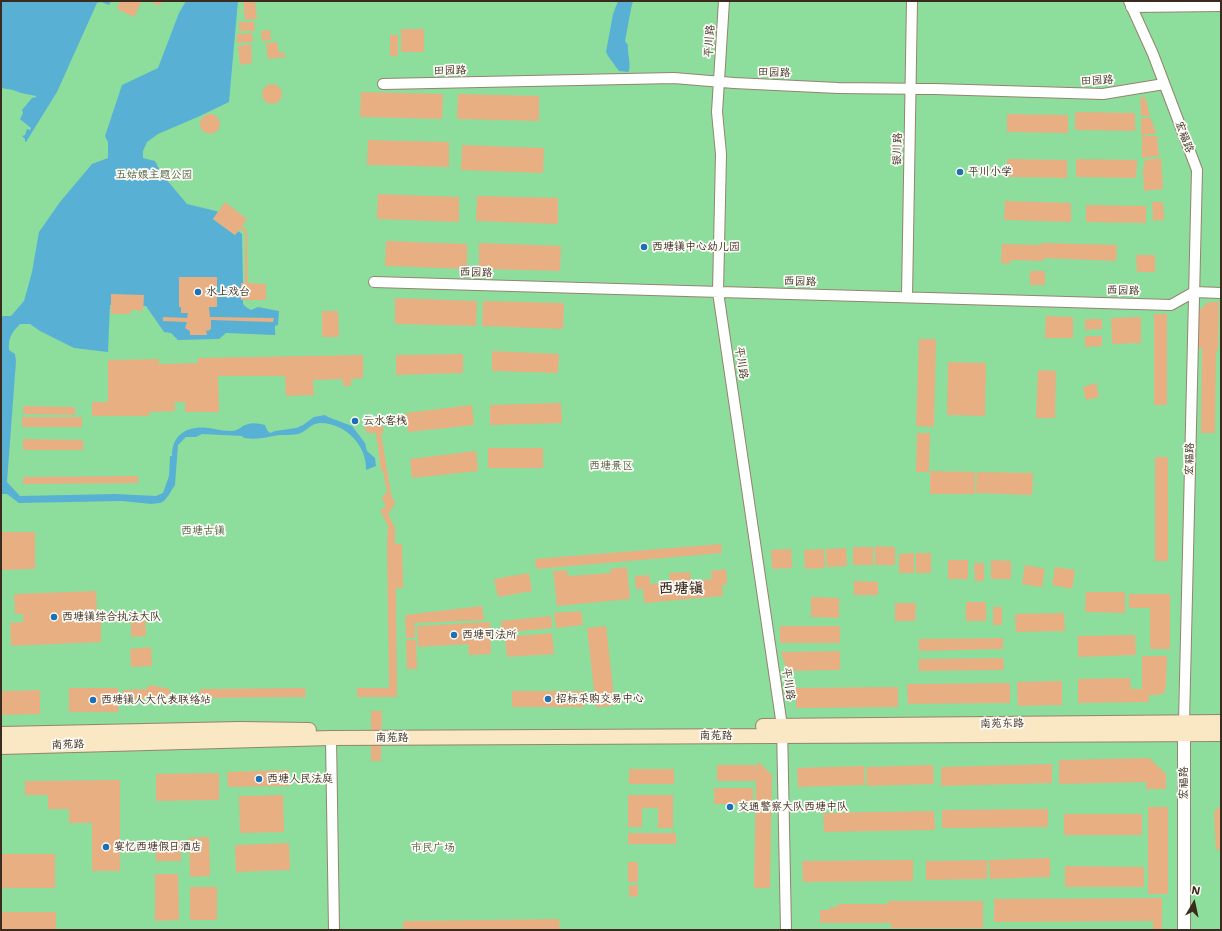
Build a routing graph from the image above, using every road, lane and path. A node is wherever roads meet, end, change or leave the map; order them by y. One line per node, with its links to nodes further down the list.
1 (724, 1): 5 (street, 平川路)
2 (912, 1): 8 (street, 银川路)
3 (1130, 4): 4 (street); 7 (street, 宏福路)
4 (1221, 6)
5 (719, 81): 6 (street, 田园路); 8 (street, 田园路); 10 (street, 平川路)
6 (383, 84)
7 (1164, 84): 8 (street, 田园路); 11 (street, 宏福路)
8 (911, 89): 13 (street, 银川路)
9 (374, 282): 10 (street, 西园路)
10 (718, 292): 13 (street, 西园路); 16 (street, 平川路)
11 (1194, 292): 12 (street); 13 (street, 西园路); 15 (street, 宏福路)
12 (1221, 293)
13 (907, 297)
14 (1221, 722): 15 (main road, 南苑东路)
15 (1184, 728): 16 (main road, 南苑东路); 18 (main road, 南苑东路); 23 (street, 宏福路)
16 (782, 731): 17 (main road, 南苑路); 19 (main road, 南苑路); 22 (street, 平川路)
17 (1, 734)
18 (1221, 734)
19 (331, 738): 20 (main road, 南苑路); 21 (street)
20 (1, 747)
21 (334, 930)
22 (786, 930)
23 (1184, 930)

